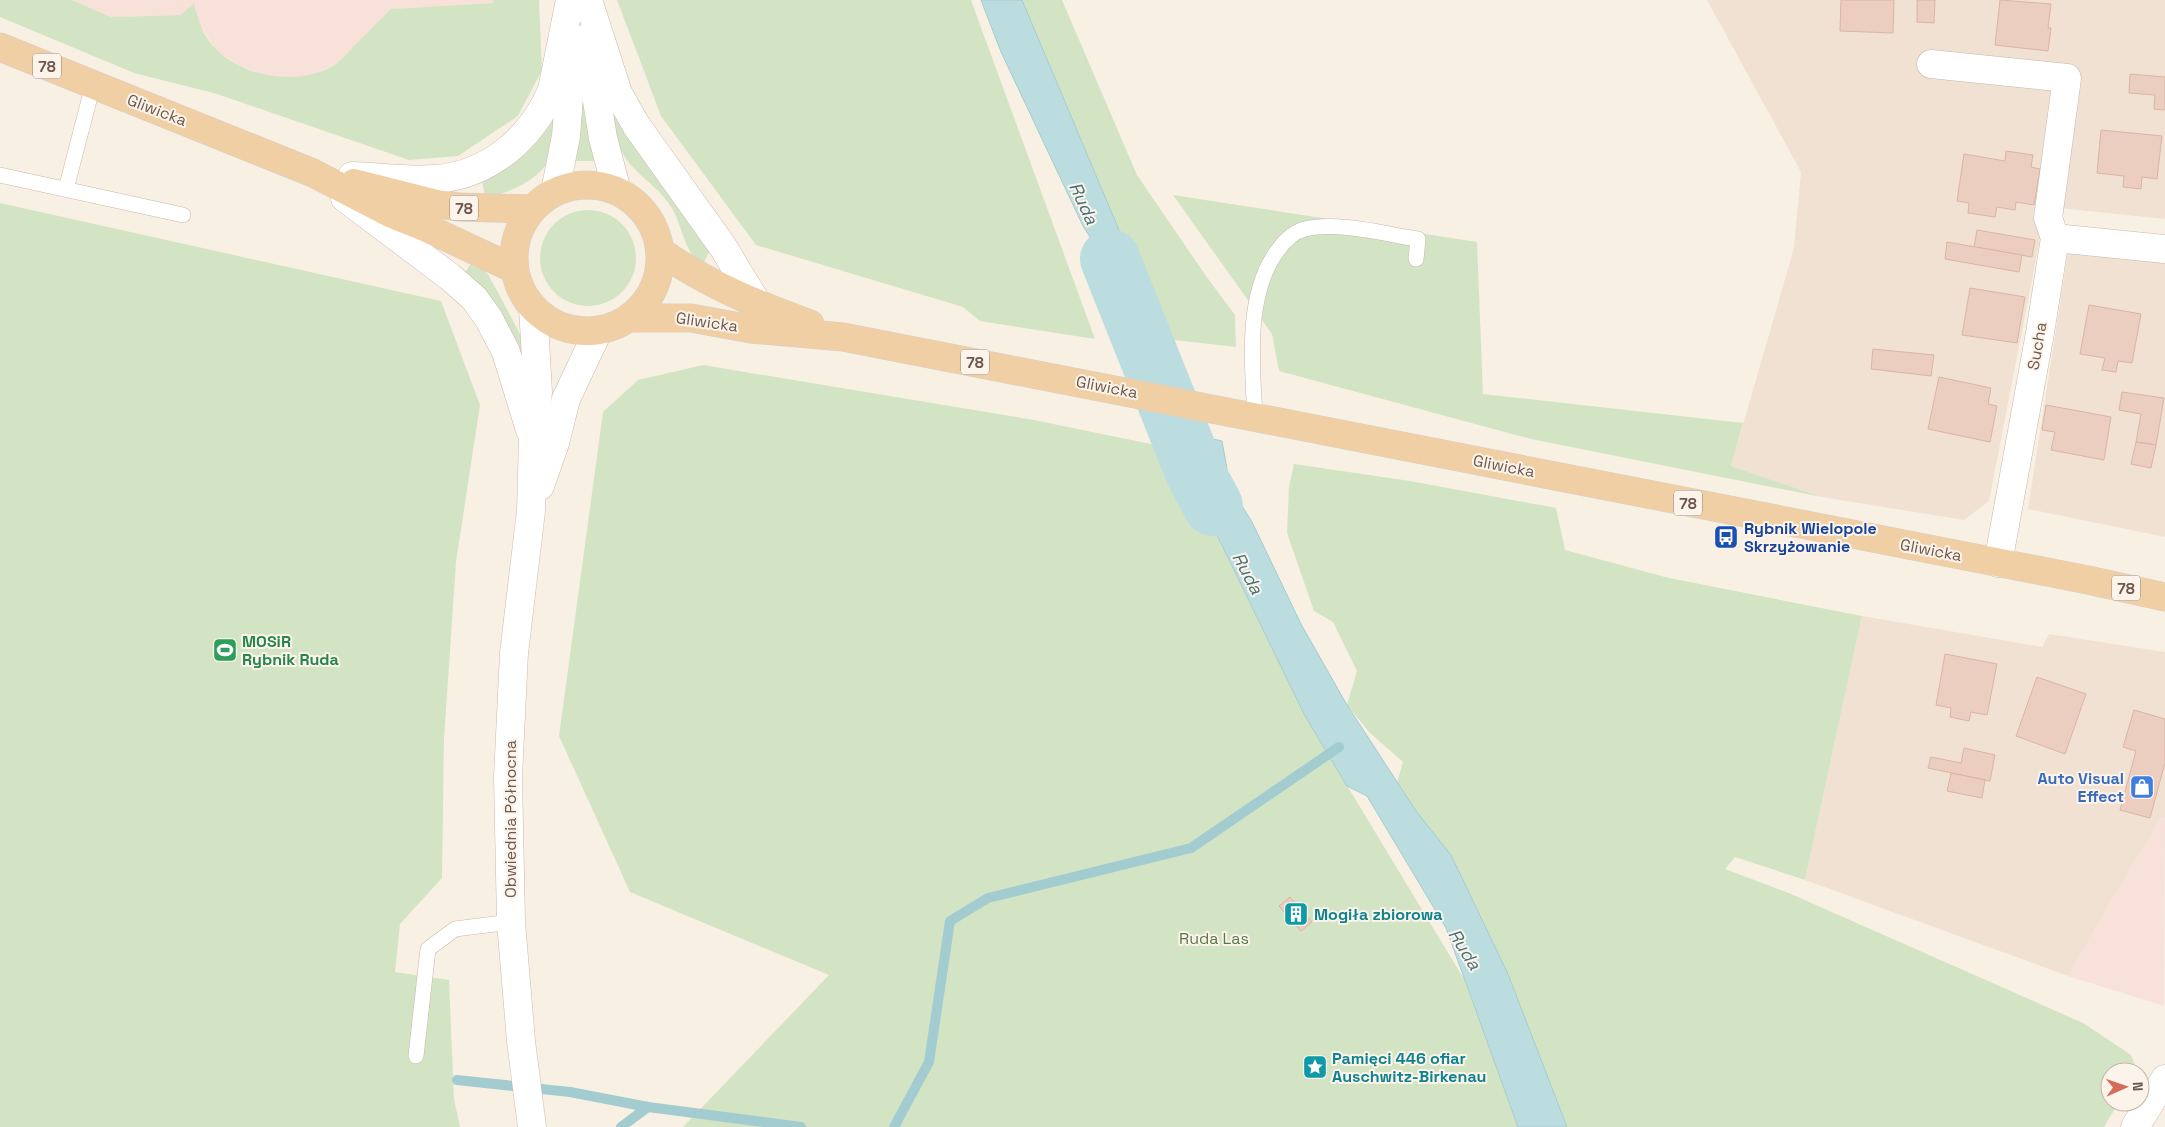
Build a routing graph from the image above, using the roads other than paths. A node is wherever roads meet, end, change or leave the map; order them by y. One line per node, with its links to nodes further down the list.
1 (570, 0): 8 (main road)
2 (575, 0): 12 (main road)
3 (582, 0): 11 (main road)
4 (588, 0): 20 (main road)
5 (0, 47): 7 (main road, Gliwicka / 78)
6 (1931, 64): 15 (main road)
7 (93, 85): 8 (main road, Gliwicka / 78); 10 (lane)
8 (313, 173): 13 (main road, Gliwicka / 78); 19 (main road, Gliwicka / 78); 26 (main road)
9 (0, 175): 10 (lane)
10 (66, 189): 14 (lane)
11 (617, 191): 12 (main road, 78); 17 (main road, 78)
12 (555, 192): 13 (main road, 78)
13 (532, 209): 19 (main road, 78)
14 (183, 215)
15 (2055, 238): 16 (main road); 28 (main road, Sucha)
16 (2165, 248)
17 (660, 251): 20 (main road, Gliwicka / 78); 22 (main road, 78)
18 (1416, 259): 25 (lane)
19 (514, 270): 21 (main road, 78)
20 (758, 305): 24 (main road, Gliwicka / 78)
21 (532, 307): 23 (main road, 78); 26 (main road, Obwiednia Północna)
22 (630, 318): 23 (main road, 78); 24 (main road, Gliwicka / 78)
23 (598, 331): 27 (main road, Obwiednia Północna)
24 (843, 337): 25 (main road, Gliwicka / 78)
25 (1255, 416): 28 (main road, Gliwicka / 78)
26 (533, 438): 27 (main road, Obwiednia Północna)
27 (531, 511): 30 (main road, Obwiednia Północna)
28 (1998, 563): 29 (main road, Gliwicka / 78)
29 (2165, 597)
30 (511, 922): 31 (lane); 33 (main road, Obwiednia Północna)
31 (416, 1056)
32 (2165, 1079): 34 (main road)
33 (532, 1127)
34 (2134, 1127)

